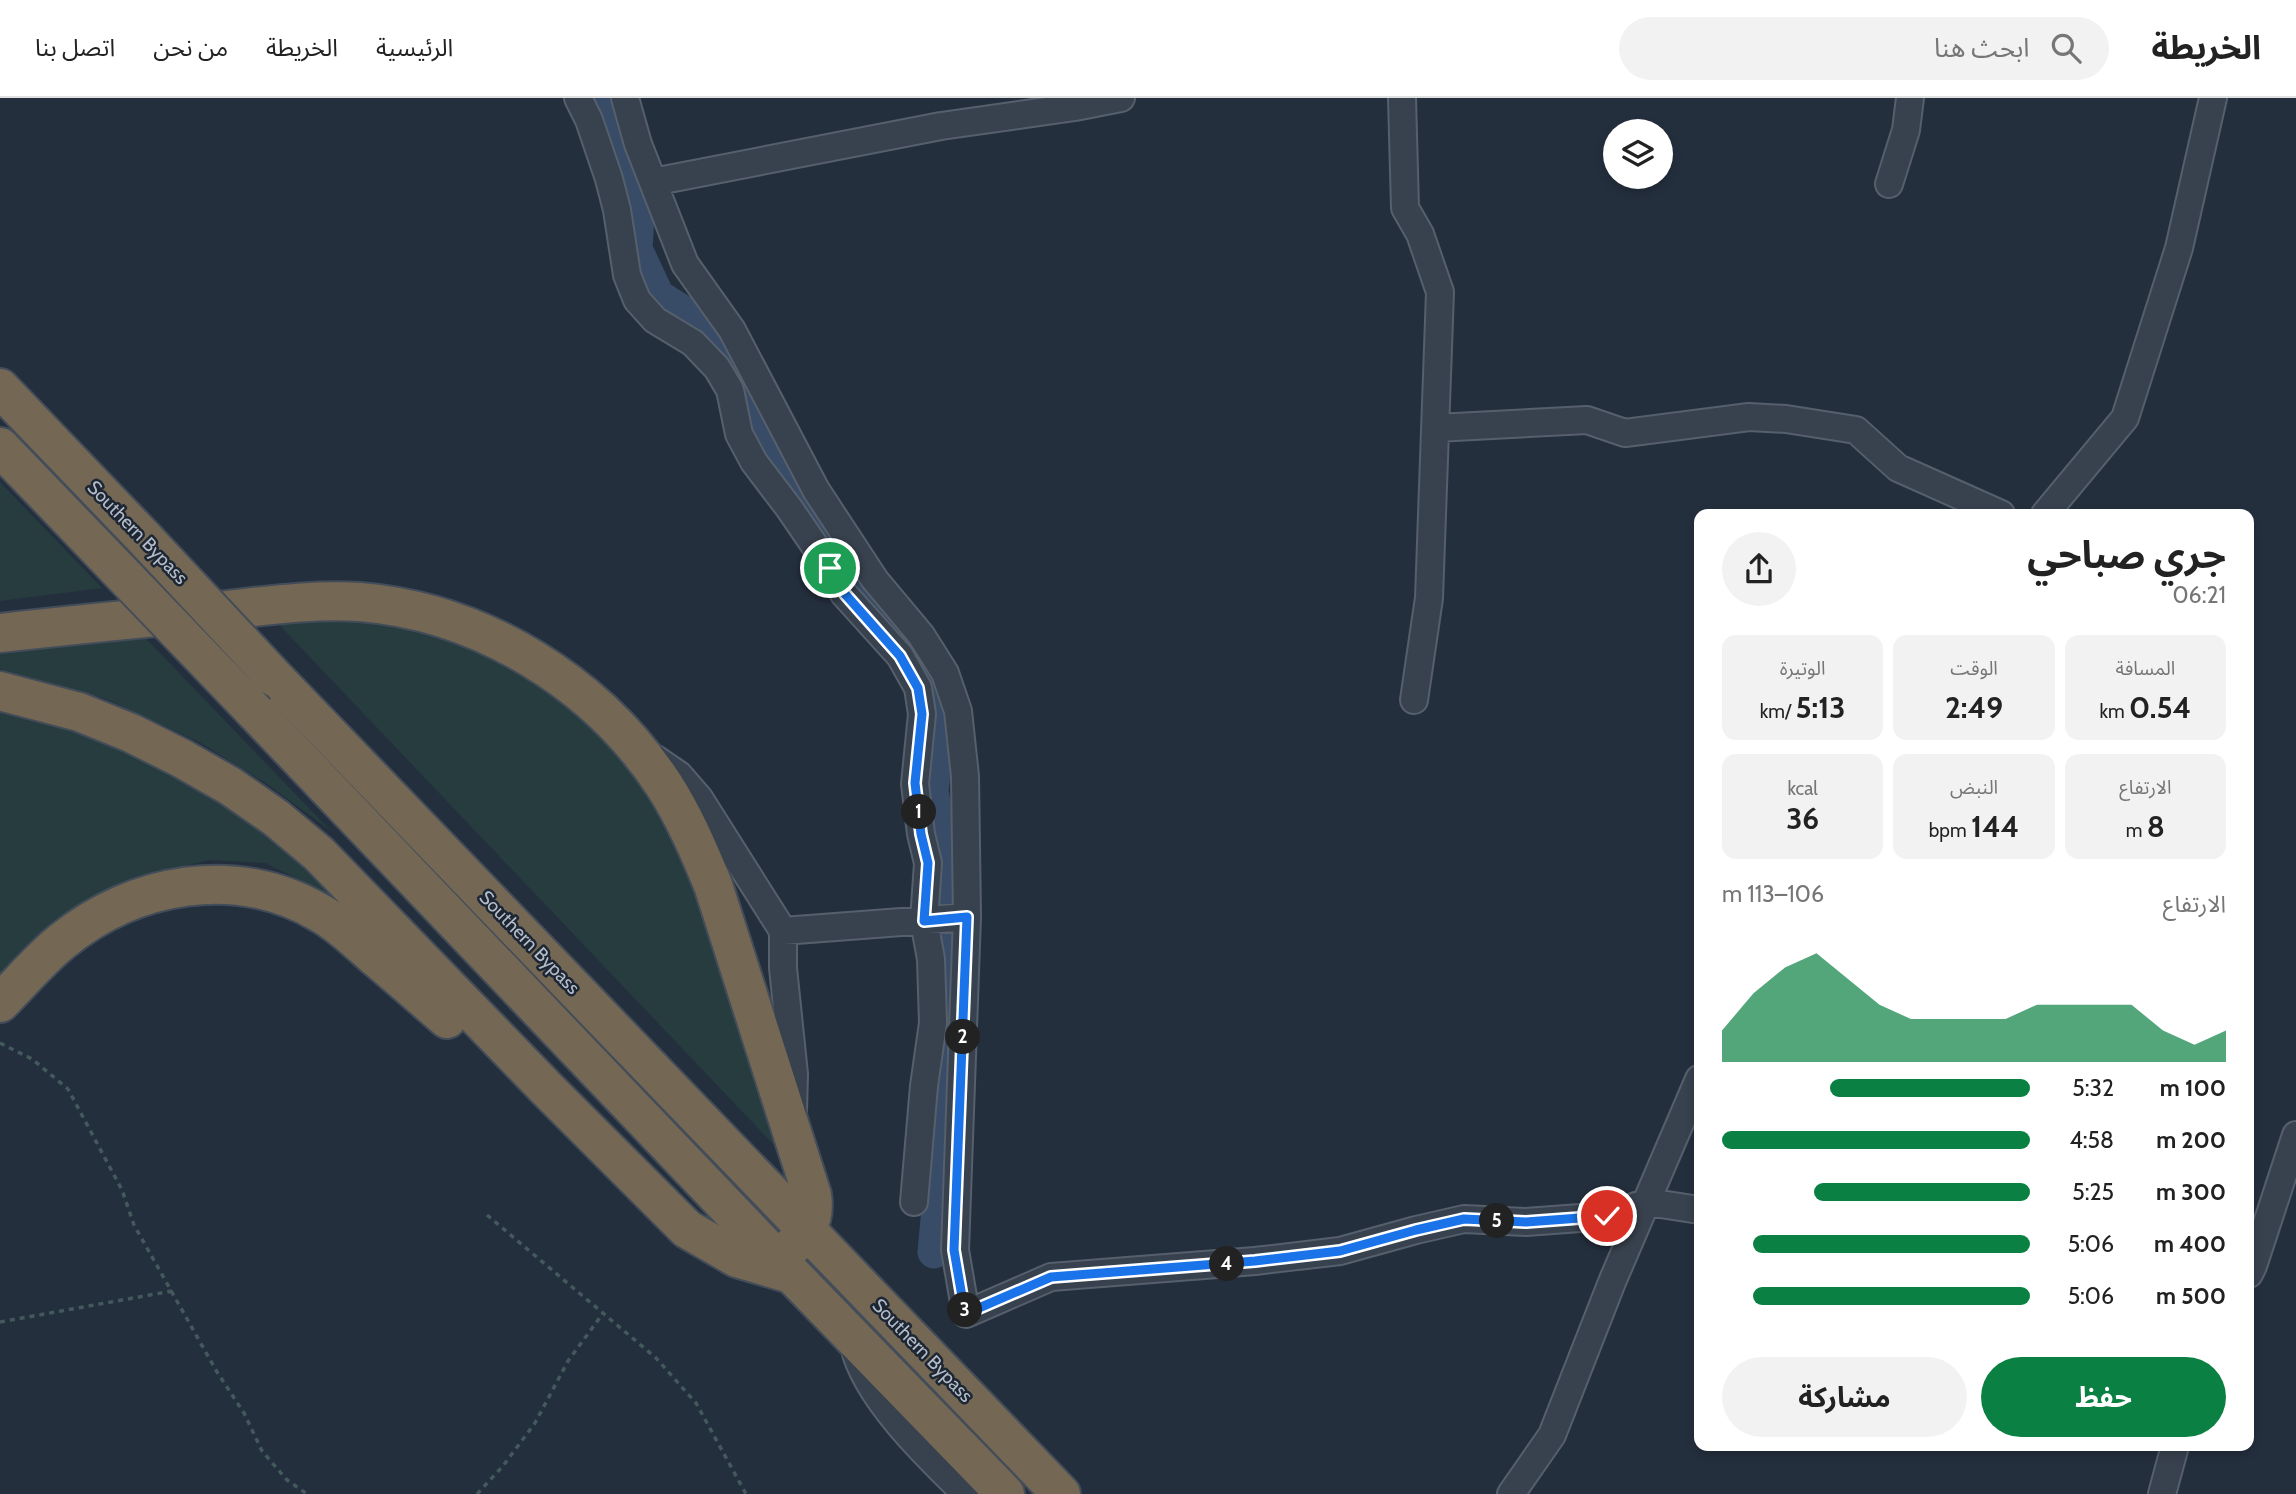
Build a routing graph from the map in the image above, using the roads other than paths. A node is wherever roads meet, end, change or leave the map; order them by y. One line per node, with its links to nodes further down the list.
1 (1121, 98): 7 (street)
2 (1402, 98): 10 (street)
3 (1910, 98): 8 (street)
4 (2213, 98): 13 (street)
5 (626, 99): 6 (street); 7 (street)
6 (584, 109): 19 (street)
7 (653, 182): 18 (street)
8 (1889, 184)
9 (0, 388): 29 (highway, Southern Bypass, bridge)
10 (1436, 428): 12 (street); 16 (street)
11 (0, 447): 31 (highway, Southern Bypass, bridge)
12 (1990, 509)
13 (2049, 509)
14 (0, 633): 17 (highway)
15 (0, 691): 22 (highway)
16 (1414, 700)
17 (639, 750): 20 (street); 24 (highway)
18 (967, 917): 19 (street); 27 (street)
19 (924, 921): 20 (street); 26 (street)
20 (783, 931): 24 (street)
21 (0, 1003): 22 (highway)
22 (547, 1090): 31 (highway)
23 (1694, 1091): 27 (street)
24 (790, 1130): 29 (highway)
25 (2296, 1135): 30 (street)
26 (914, 1202)
27 (1648, 1202): 28 (street); 37 (street)
28 (1694, 1209)
29 (808, 1230): 31 (highway); 36 (highway, Southern Bypass)
30 (2254, 1263)
31 (786, 1267): 32 (highway, Southern Bypass)
32 (853, 1337): 34 (street); 35 (highway, Southern Bypass)
33 (2174, 1451): 38 (street)
34 (967, 1494)
35 (1005, 1494)
36 (1061, 1494)
37 (1511, 1494)
38 (2162, 1494)

